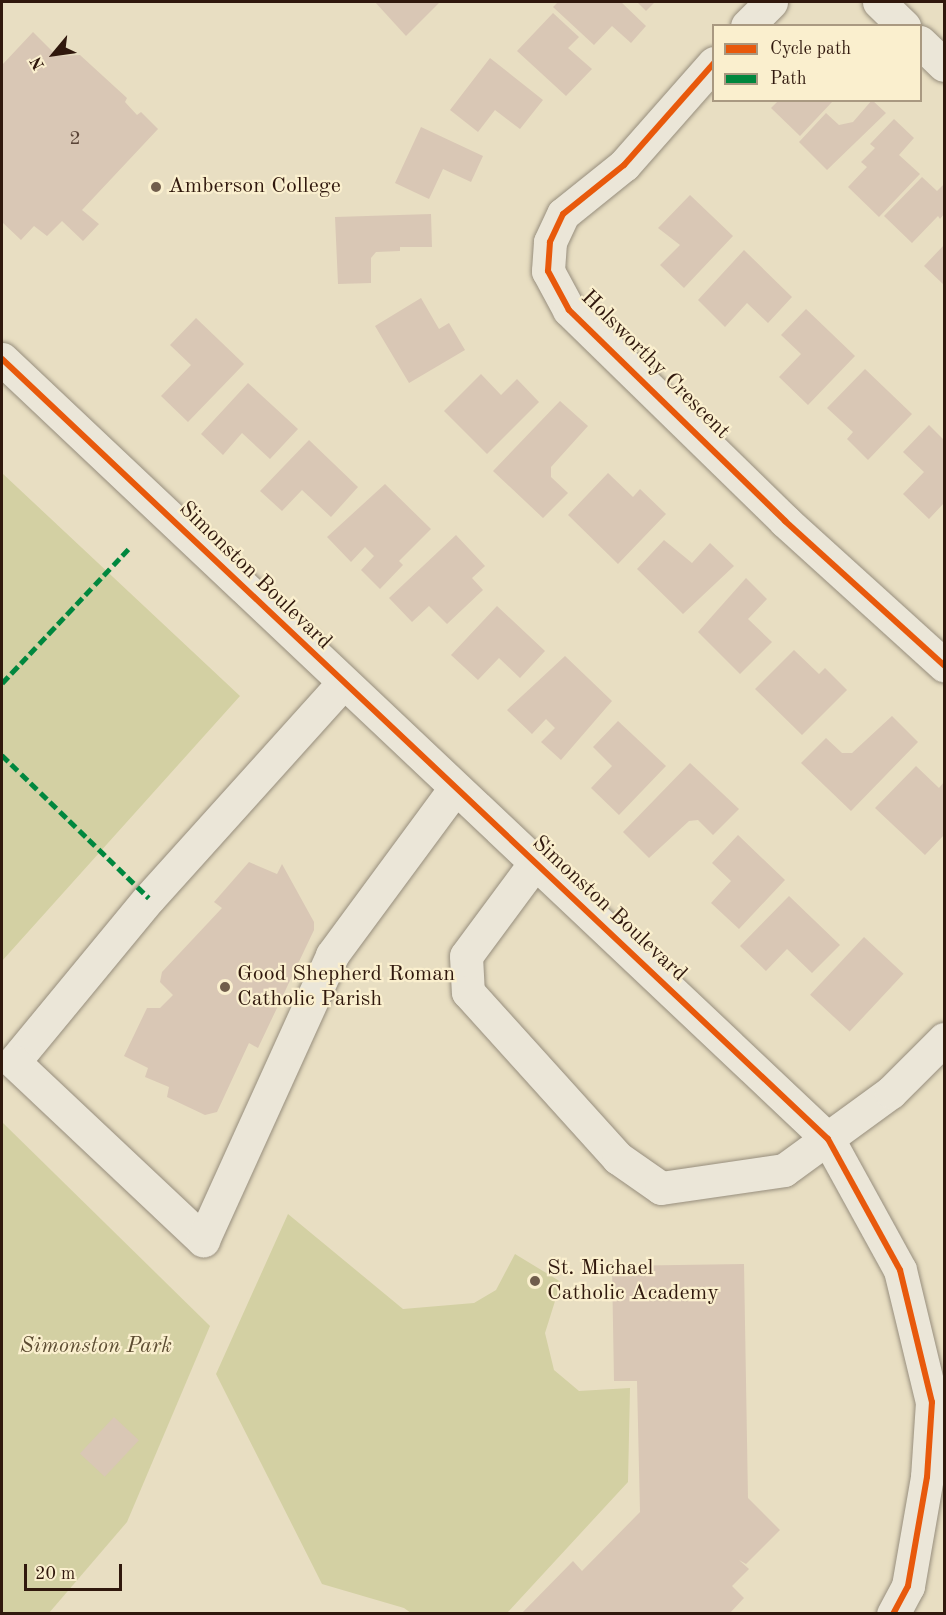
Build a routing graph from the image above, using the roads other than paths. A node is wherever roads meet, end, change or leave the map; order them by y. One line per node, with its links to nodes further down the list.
1 (771, 2): 3 (street)
2 (879, 2): 4 (street)
3 (749, 24)
4 (902, 24)
5 (922, 43): 7 (street)
6 (712, 65): 9 (street, Holsworthy Crescent)
7 (945, 65)
8 (2, 359): 10 (street, Simonston Boulevard)
9 (945, 666)
10 (342, 684): 11 (street, Simonston Boulevard); 11 (street)
11 (455, 788): 12 (street, Simonston Boulevard)
12 (534, 864): 14 (street, Simonston Boulevard); 14 (street)
13 (945, 1040): 14 (street)
14 (828, 1139): 15 (street, Simonston Boulevard)
15 (936, 1478): 16 (street, Simonston Boulevard)
16 (893, 1614)

